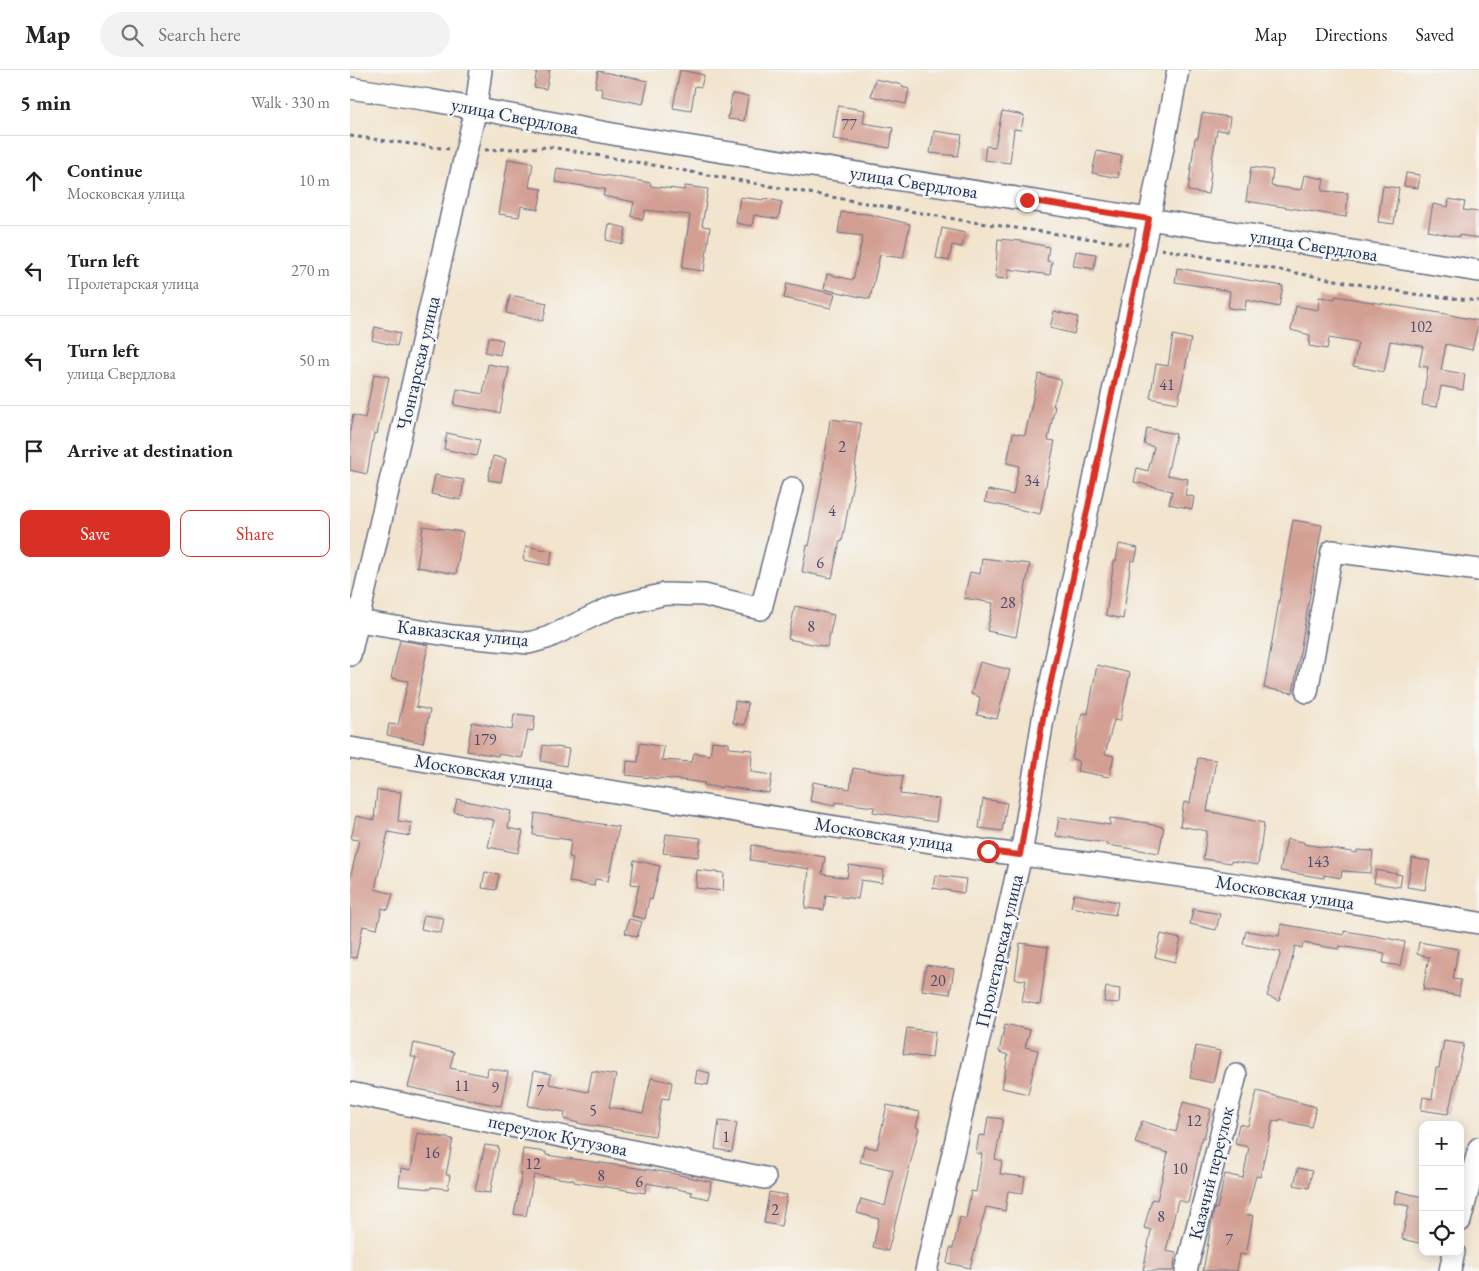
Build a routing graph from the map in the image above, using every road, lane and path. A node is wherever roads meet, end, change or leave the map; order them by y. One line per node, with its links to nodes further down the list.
1 (481, 70): 4 (street, Чонгарская улица)
2 (1178, 70): 7 (street, Пролетарская улица)
3 (350, 88): 4 (street, улица Свердлова)
4 (476, 108): 6 (street, Чонгарская улица); 7 (street, улица Свердлова)
5 (350, 136): 6 (path)
6 (465, 151): 8 (path); 13 (street, Чонгарская улица)
7 (1149, 219): 8 (street, Пролетарская улица); 9 (street, улица Свердлова)
8 (1144, 246): 10 (path); 16 (street, Пролетарская улица)
9 (1479, 271)
10 (1479, 302)
11 (792, 488): 13 (street, Кавказская улица)
12 (1479, 570): 14 (street)
13 (353, 636)
14 (1307, 692)
15 (350, 748): 16 (street, Московская улица)
16 (1020, 855): 17 (street, Московская улица); 25 (street, Пролетарская улица)
17 (1479, 923)
18 (1236, 1075): 26 (street, Казачий переулок)
19 (350, 1092): 21 (street, переулок Кутузова)
20 (1479, 1148): 22 (street)
21 (765, 1178)
22 (1472, 1200): 23 (street)
23 (1464, 1214)
24 (1453, 1256): 27 (street)
25 (926, 1271)
26 (1186, 1271)
27 (1450, 1271)

